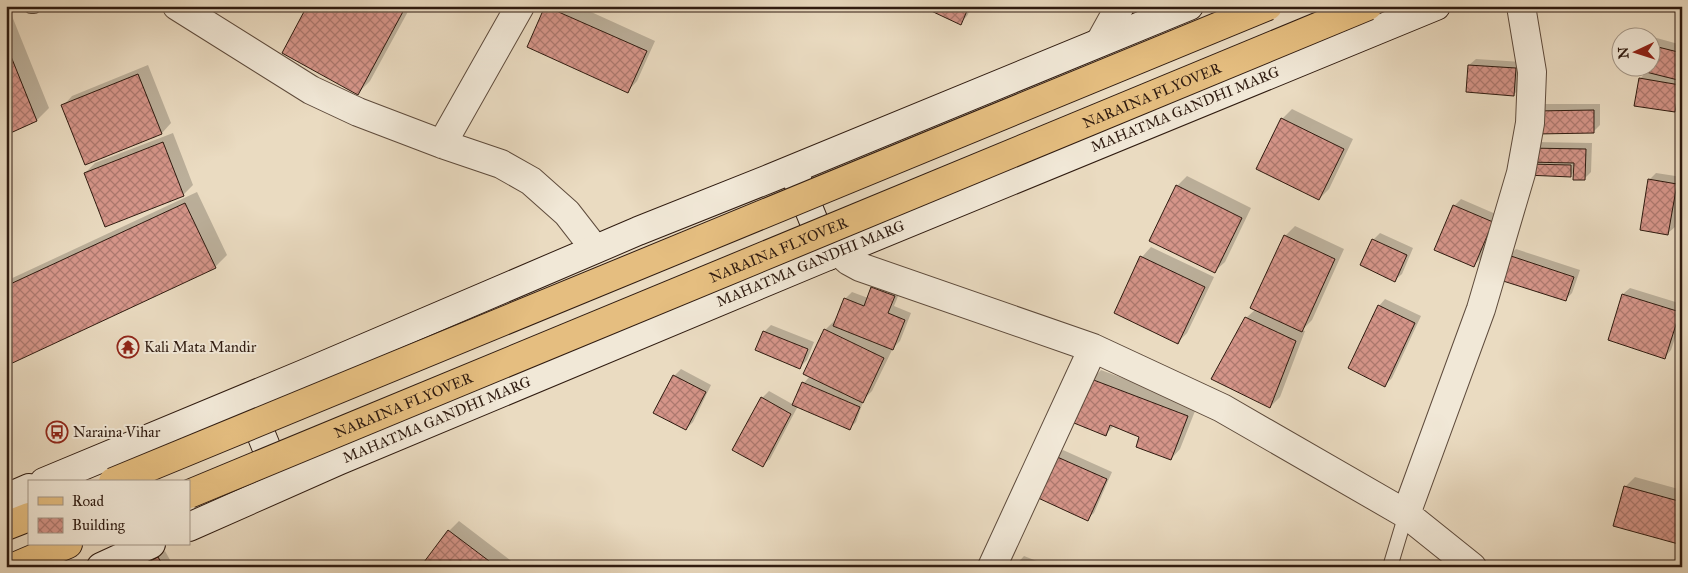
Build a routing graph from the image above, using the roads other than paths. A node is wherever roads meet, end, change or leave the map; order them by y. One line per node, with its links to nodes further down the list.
1 (177, 6): 10 (main road)
2 (520, 6): 10 (main road)
3 (1120, 6): 9 (main road)
4 (1189, 6): 9 (main road)
5 (1268, 6): 17 (main road, bridge)
6 (1368, 6): 20 (main road, NARAINA FLYOVER, bridge)
7 (1436, 6): 13 (main road, MAHATMA GANDHI MARG)
8 (1521, 6): 22 (main road)
9 (1100, 42): 11 (main road)
10 (442, 144): 12 (main road)
11 (793, 169): 12 (main road); 13 (main road)
12 (595, 249): 15 (main road)
13 (833, 254): 14 (main road); 18 (main road, MAHATMA GANDHI MARG)
14 (1093, 348): 22 (main road); 30 (main road)
15 (246, 397): 16 (main road); 18 (main road)
16 (49, 480)
17 (118, 480)
18 (289, 482): 25 (main road, MAHATMA GANDHI MARG)
19 (28, 488): 21 (main road)
20 (190, 494)
21 (6, 498)
22 (1406, 514): 31 (lane); 32 (main road)
23 (28, 517): 24 (main road)
24 (6, 526)
25 (190, 527)
26 (63, 546): 28 (main road)
27 (147, 546): 29 (main road)
28 (14, 567)
29 (101, 567)
30 (992, 567)
31 (1390, 567)
32 (1472, 567)

